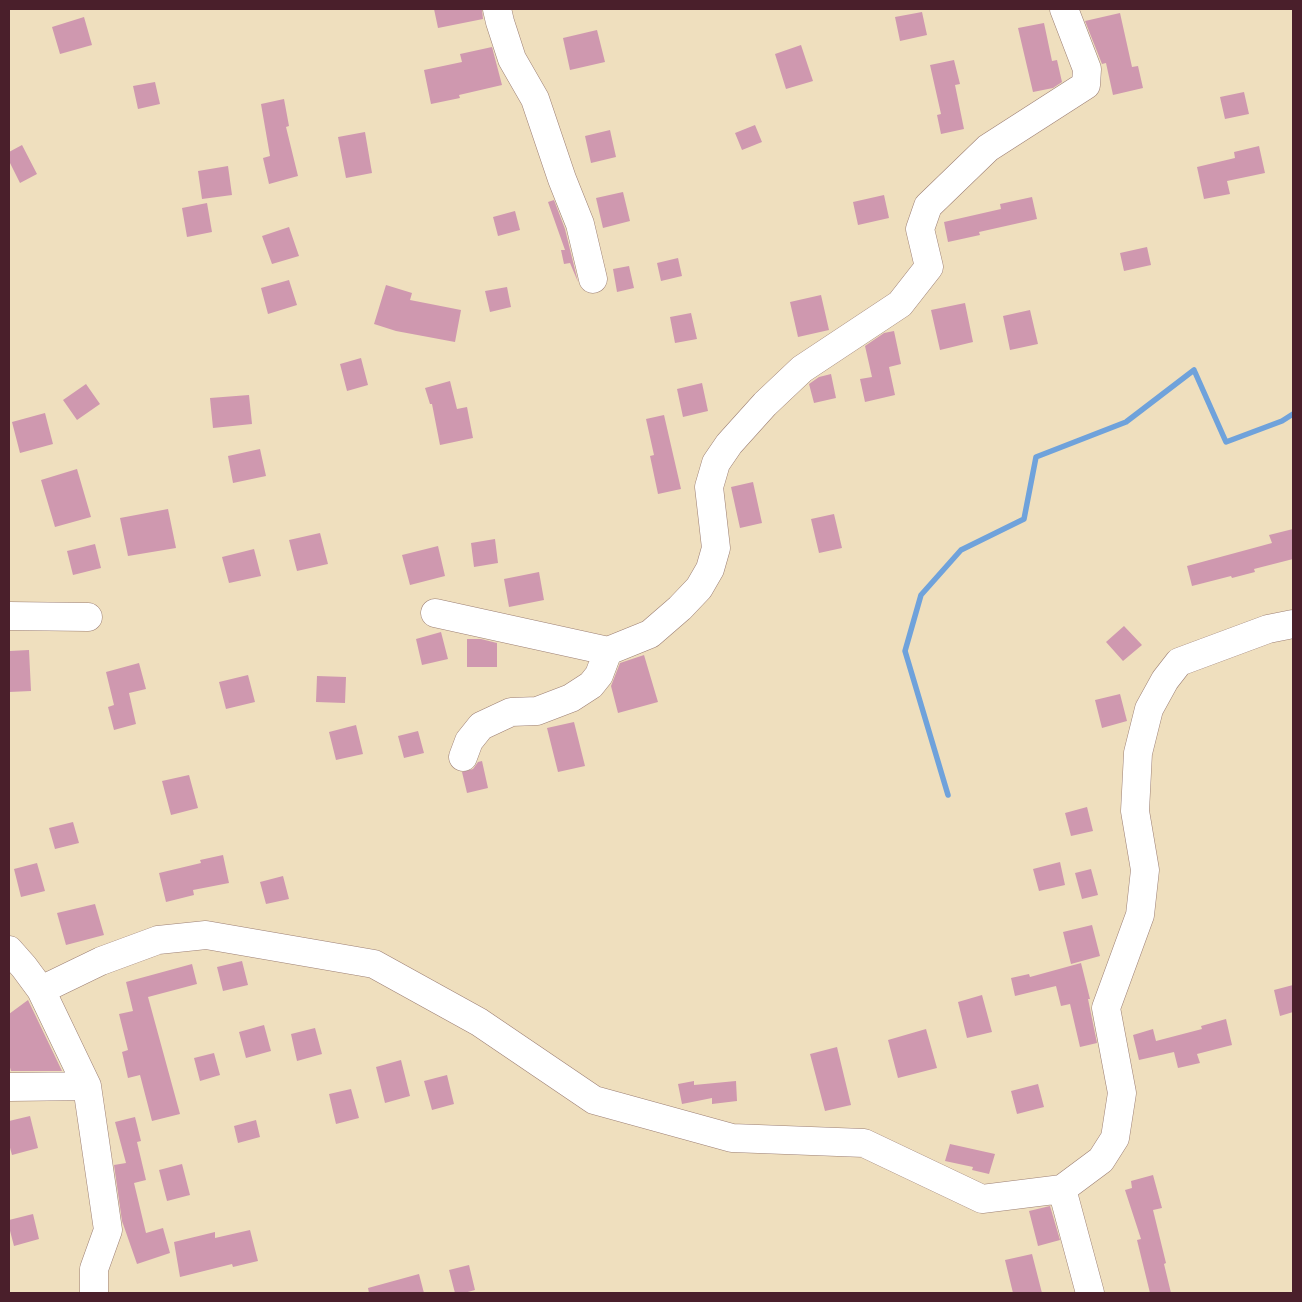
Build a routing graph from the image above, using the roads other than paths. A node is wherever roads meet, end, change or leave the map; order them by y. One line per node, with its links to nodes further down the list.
1 (497, 9): 3 (street)
2 (1064, 9): 8 (street)
3 (593, 279)
4 (435, 613): 8 (street)
5 (9, 616): 6 (street)
6 (88, 617)
7 (1293, 624): 14 (street)
8 (608, 651): 9 (street)
9 (463, 757)
10 (9, 950): 11 (street)
11 (41, 990): 12 (street); 14 (street)
12 (87, 1086): 13 (street); 15 (street)
13 (9, 1087)
14 (1062, 1189): 16 (street)
15 (94, 1293)
16 (1090, 1293)

